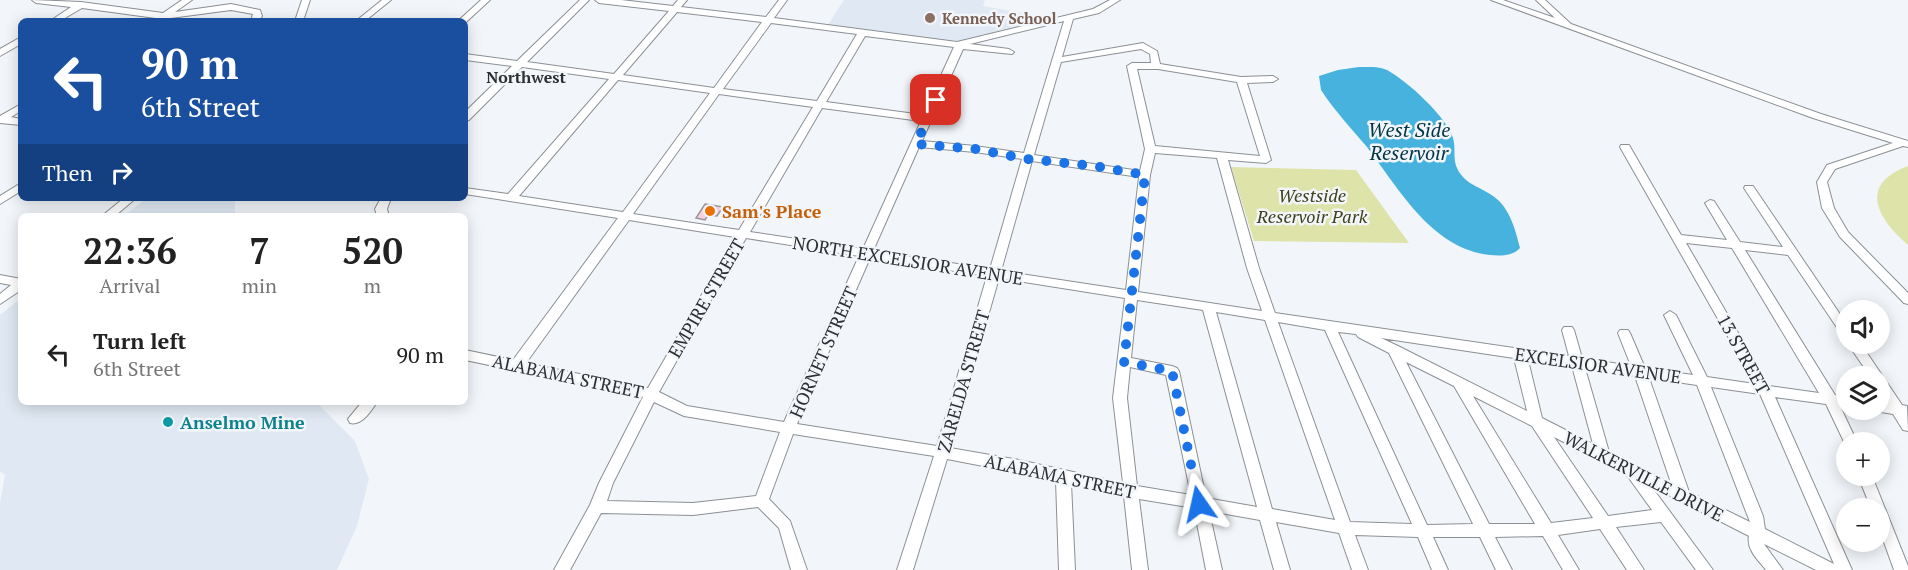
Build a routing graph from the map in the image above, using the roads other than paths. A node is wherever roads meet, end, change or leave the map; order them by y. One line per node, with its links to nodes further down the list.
1 (36, 0): 14 (street)
2 (90, 0): 14 (street)
3 (188, 0): 17 (street)
4 (306, 0): 19 (street)
5 (387, 0): 20 (street)
6 (486, 0): 21 (street)
7 (585, 0): 32 (street)
8 (598, 0): 15 (street)
9 (683, 0): 15 (street)
10 (783, 0): 23 (street)
11 (1116, 0): 22 (street)
12 (1495, 0): 24 (street)
13 (1540, 0): 24 (street)
14 (80, 6): 16 (street); 17 (street)
15 (676, 9): 23 (street); 34 (street)
16 (59, 18)
17 (159, 18): 18 (street)
18 (255, 18)
19 (300, 18)
20 (364, 18)
21 (465, 18)
22 (1069, 18): 27 (street); 31 (street, ZARELDA STREET)
23 (768, 20): 25 (street); 37 (street)
24 (1568, 26): 44 (street)
25 (862, 33): 27 (street); 38 (street, EMPIRE STREET)
26 (18, 42): 28 (street)
27 (960, 44): 29 (street); 41 (street, HORNET STREET)
28 (0, 52)
29 (1009, 52)
30 (468, 57): 32 (street)
31 (1058, 60): 33 (street); 49 (street, ZARELDA STREET)
32 (519, 64): 34 (street); 40 (street)
33 (1156, 66): 36 (street); 47 (street)
34 (616, 77): 37 (street); 54 (street)
35 (1273, 79): 36 (street)
36 (1241, 81): 48 (street)
37 (717, 90): 38 (street); 59 (street)
38 (821, 104): 41 (street); 60 (street, EMPIRE STREET)
39 (18, 109): 42 (street)
40 (468, 115)
41 (927, 118): 45 (street, HORNET STREET)
42 (1, 119): 43 (street)
43 (18, 122)
44 (1907, 143): 70 (street)
45 (916, 144): 49 (street); 64 (street, HORNET STREET)
46 (1625, 147): 61 (street, 13 STREET)
47 (1150, 149): 48 (street); 50 (street)
48 (1222, 157): 74 (street)
49 (1027, 159): 50 (street); 65 (street, ZARELDA STREET)
50 (1145, 175): 69 (street)
51 (18, 188): 55 (street)
52 (1749, 188): 63 (street)
53 (468, 191): 54 (street, NORTH EXCELSIOR AVENUE)
54 (511, 198): 59 (street, NORTH EXCELSIOR AVENUE)
55 (0, 201)
56 (127, 201): 58 (street)
57 (1710, 203): 62 (street)
58 (112, 213)
59 (623, 217): 60 (street, NORTH EXCELSIOR AVENUE); 85 (street)
60 (742, 235): 64 (street, NORTH EXCELSIOR AVENUE); 91 (street, EMPIRE STREET)
61 (1678, 238): 62 (street); 89 (street, 13 STREET)
62 (1738, 246): 63 (street); 92 (street)
63 (1792, 252): 75 (street)
64 (867, 254): 65 (street, NORTH EXCELSIOR AVENUE); 99 (street, HORNET STREET)
65 (994, 273): 69 (street, NORTH EXCELSIOR AVENUE); 101 (street, ZARELDA STREET)
66 (0, 279): 67 (street)
67 (18, 282)
68 (18, 285): 71 (street)
69 (1132, 295): 72 (street, NORTH EXCELSIOR AVENUE); 83 (street)
70 (1906, 298)
71 (0, 300)
72 (1208, 306): 74 (street, NORTH EXCELSIOR AVENUE); 110 (street)
73 (1671, 315): 87 (street)
74 (1270, 316): 76 (street, NORTH EXCELSIOR AVENUE); 113 (street)
75 (1836, 317)
76 (1329, 325): 77 (street, NORTH EXCELSIOR AVENUE); 116 (street)
77 (1350, 329): 80 (street, WALKERVILLE DRIVE); 81 (street, EXCELSIOR AVENUE)
78 (1568, 330): 84 (street)
79 (1624, 333): 86 (street)
80 (1393, 349): 88 (street, WALKERVILLE DRIVE); 114 (street)
81 (1520, 354): 84 (street, EXCELSIOR AVENUE); 97 (street)
82 (468, 356): 85 (street, ALABAMA STREET)
83 (1124, 362): 105 (street); 108 (street)
84 (1576, 362): 86 (street, EXCELSIOR AVENUE); 102 (street)
85 (517, 365): 91 (street, ALABAMA STREET)
86 (1640, 371): 87 (street, EXCELSIOR AVENUE); 106 (street)
87 (1702, 380): 89 (street, EXCELSIOR AVENUE); 117 (street)
88 (1458, 381): 97 (street, WALKERVILLE DRIVE); 115 (street)
89 (1765, 390): 92 (street, EXCELSIOR AVENUE); 134 (street, 13 STREET)
90 (1890, 393): 95 (street)
91 (651, 394): 99 (street, ALABAMA STREET); 109 (street, EMPIRE STREET)
92 (1830, 399): 93 (street, EXCELSIOR AVENUE); 100 (street)
93 (1836, 400)
94 (367, 405): 96 (street)
95 (1904, 410): 98 (street)
96 (355, 419)
97 (1536, 421): 102 (street, WALKERVILLE DRIVE); 112 (street)
98 (1908, 426)
99 (788, 429): 101 (street, ALABAMA STREET); 107 (street, HORNET STREET)
100 (1845, 432)
101 (942, 452): 104 (street, ALABAMA STREET); 121 (street, ZARELDA STREET)
102 (1604, 458): 103 (street, WALKERVILLE DRIVE)
103 (1632, 472): 106 (street, WALKERVILLE DRIVE); 111 (street)
104 (1062, 476): 105 (street, ALABAMA STREET); 122 (street)
105 (1130, 491): 108 (street, ALABAMA STREET); 123 (street)
106 (1683, 496): 117 (street, WALKERVILLE DRIVE)
107 (760, 501): 109 (street); 120 (street)
108 (1199, 504): 110 (street, ALABAMA STREET); 124 (street)
109 (597, 507): 119 (street, EMPIRE STREET)
110 (1268, 513): 113 (street, ALABAMA STREET); 125 (street)
111 (1664, 515): 112 (street, ALABAMA STREET); 131 (street)
112 (1604, 523): 115 (street, ALABAMA STREET); 130 (street)
113 (1346, 528): 116 (street, ALABAMA STREET); 126 (street)
114 (1483, 529): 115 (street, ALABAMA STREET); 116 (street, ALABAMA STREET); 128 (street)
115 (1546, 530): 129 (street)
116 (1423, 531): 127 (street)
117 (1755, 532): 132 (street); 133 (street, WALKERVILLE DRIVE)
118 (1890, 539): 135 (street)
119 (562, 570)
120 (799, 570)
121 (905, 570)
122 (1067, 570)
123 (1140, 570)
124 (1214, 570)
125 (1282, 570)
126 (1360, 570)
127 (1440, 570)
128 (1504, 570)
129 (1571, 570)
130 (1636, 570)
131 (1705, 570)
132 (1775, 570)
133 (1831, 570)
134 (1844, 570)
135 (1902, 570)

